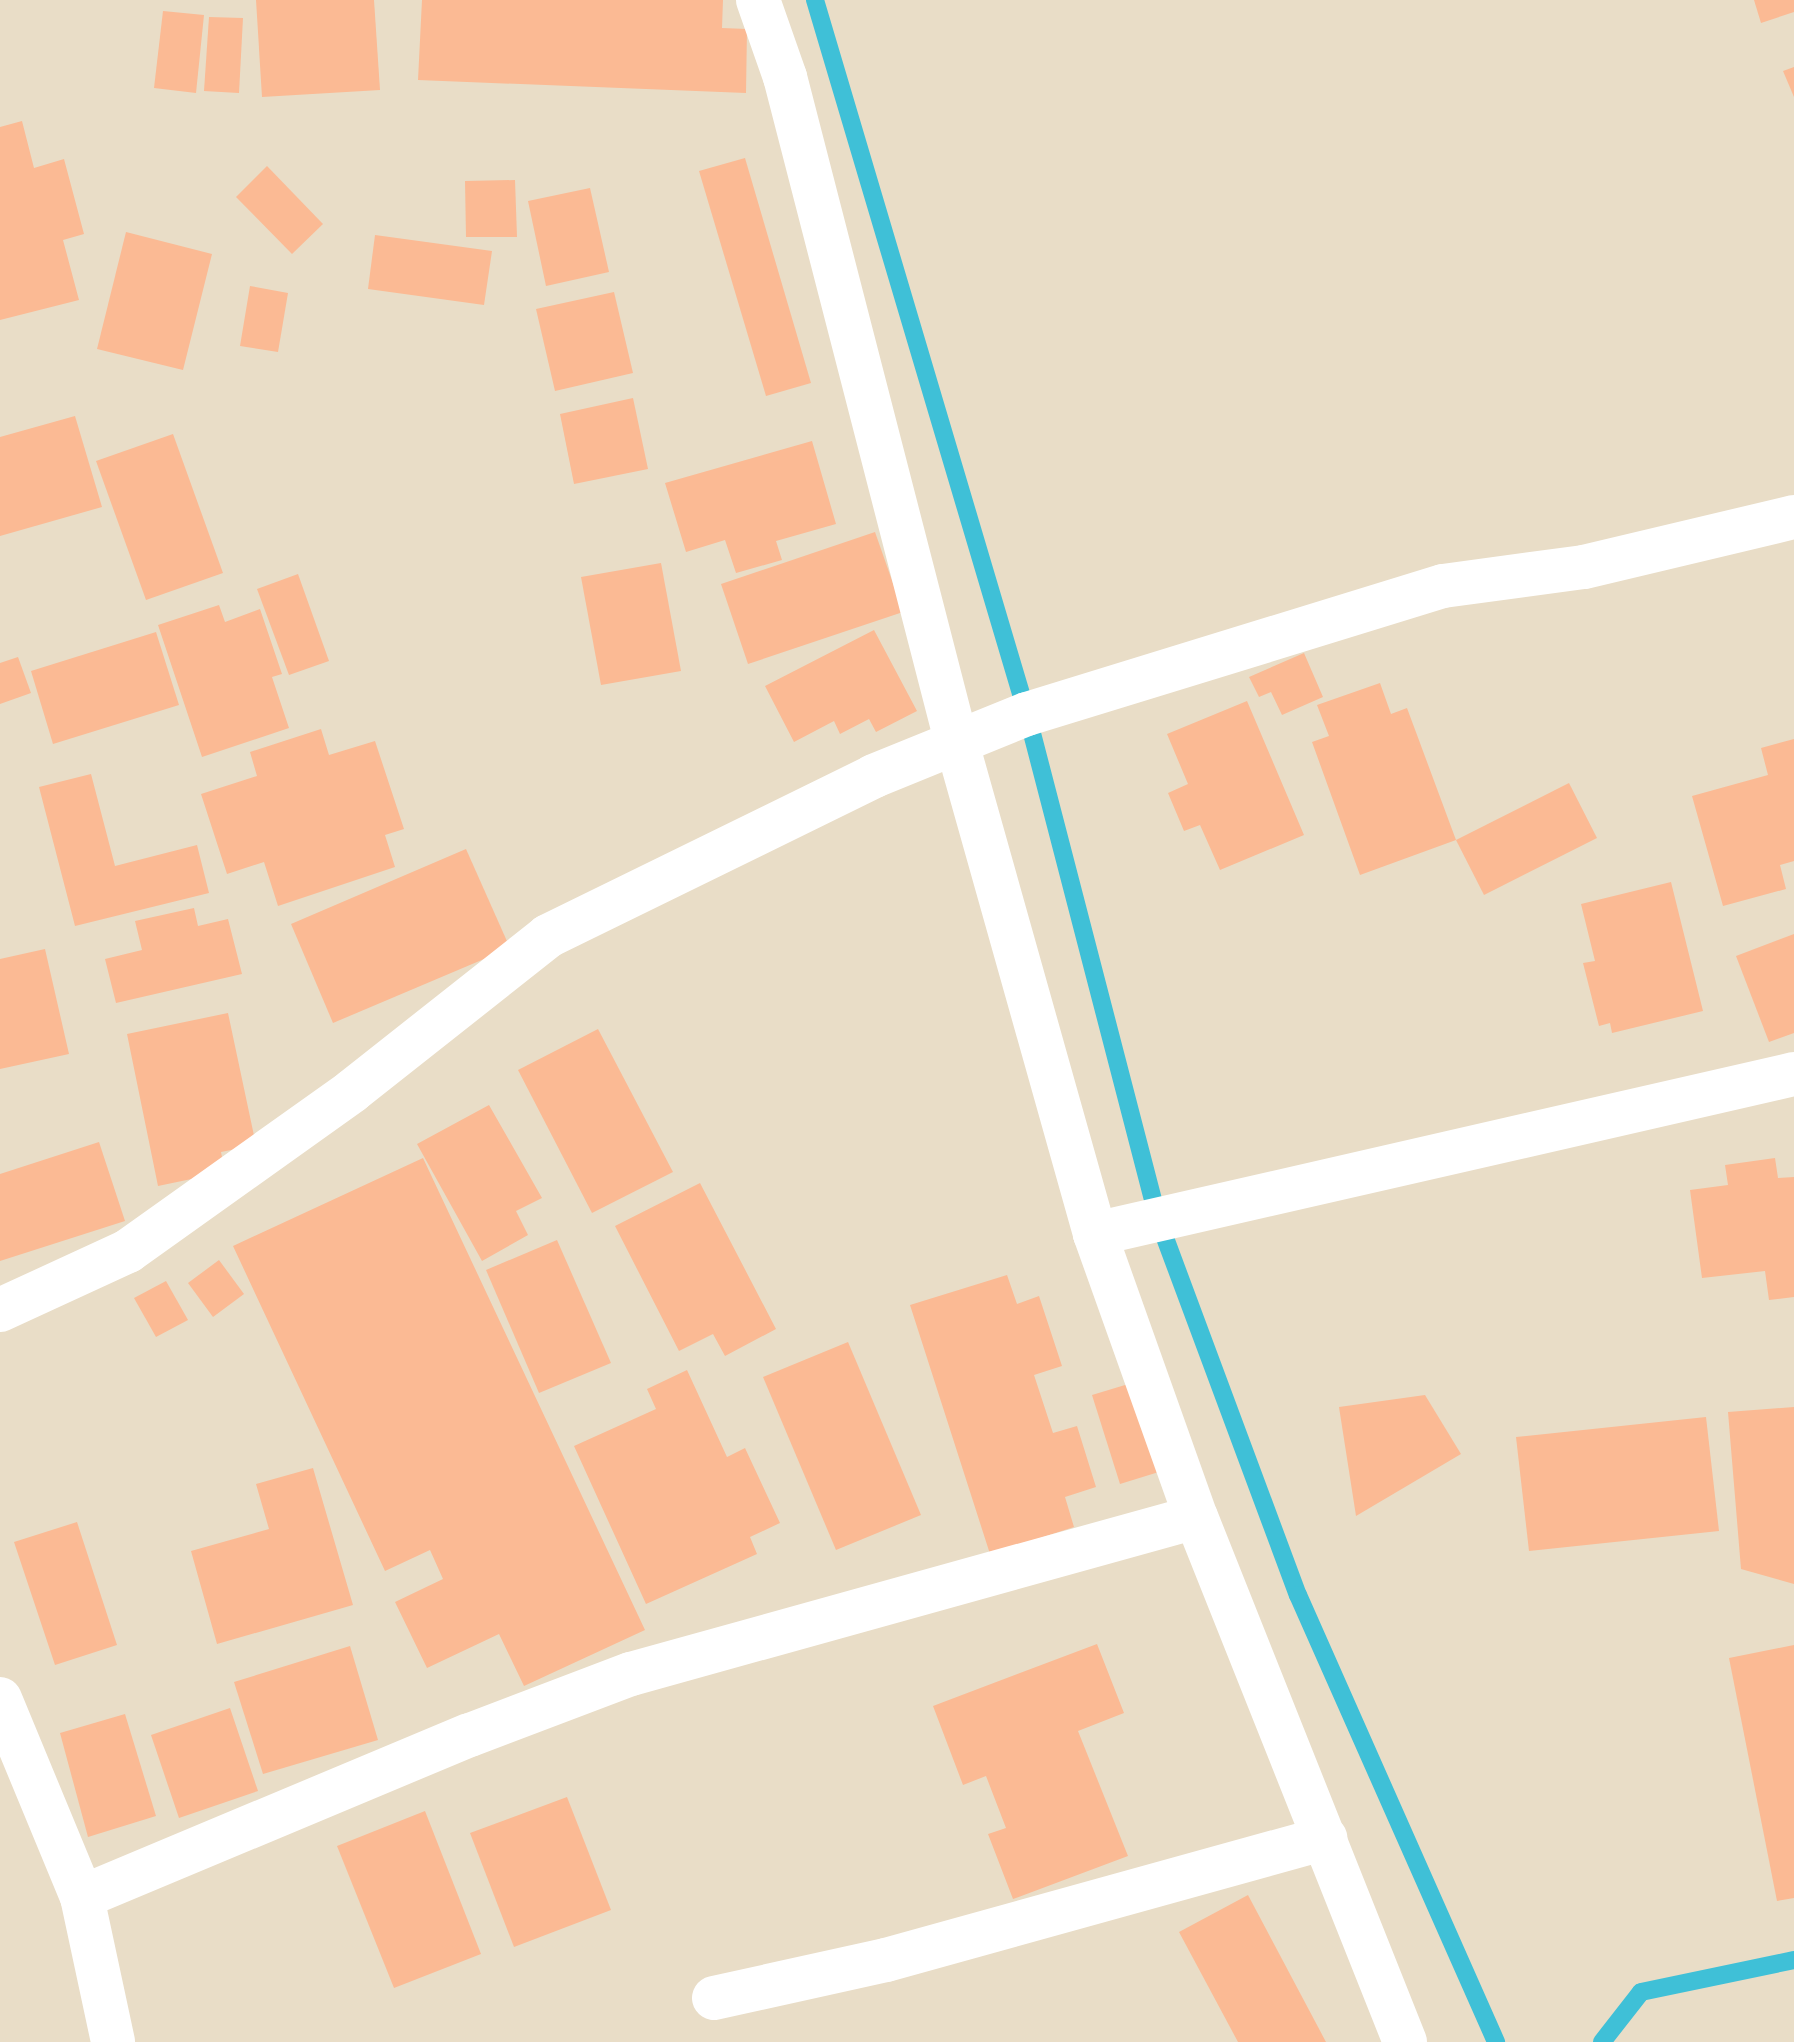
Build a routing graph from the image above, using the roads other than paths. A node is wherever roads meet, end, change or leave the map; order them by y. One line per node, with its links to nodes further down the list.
1 (758, 0): 3 (street)
2 (1794, 517): 3 (street)
3 (956, 740): 5 (street); 6 (street)
4 (1794, 1074): 5 (street)
5 (1095, 1234): 7 (street)
6 (0, 1310)
7 (1196, 1517): 9 (street); 10 (street)
8 (5, 1724): 10 (street)
9 (1325, 1838): 11 (street); 13 (street)
10 (82, 1897): 12 (street)
11 (714, 1998)
12 (113, 2042)
13 (1405, 2042)

